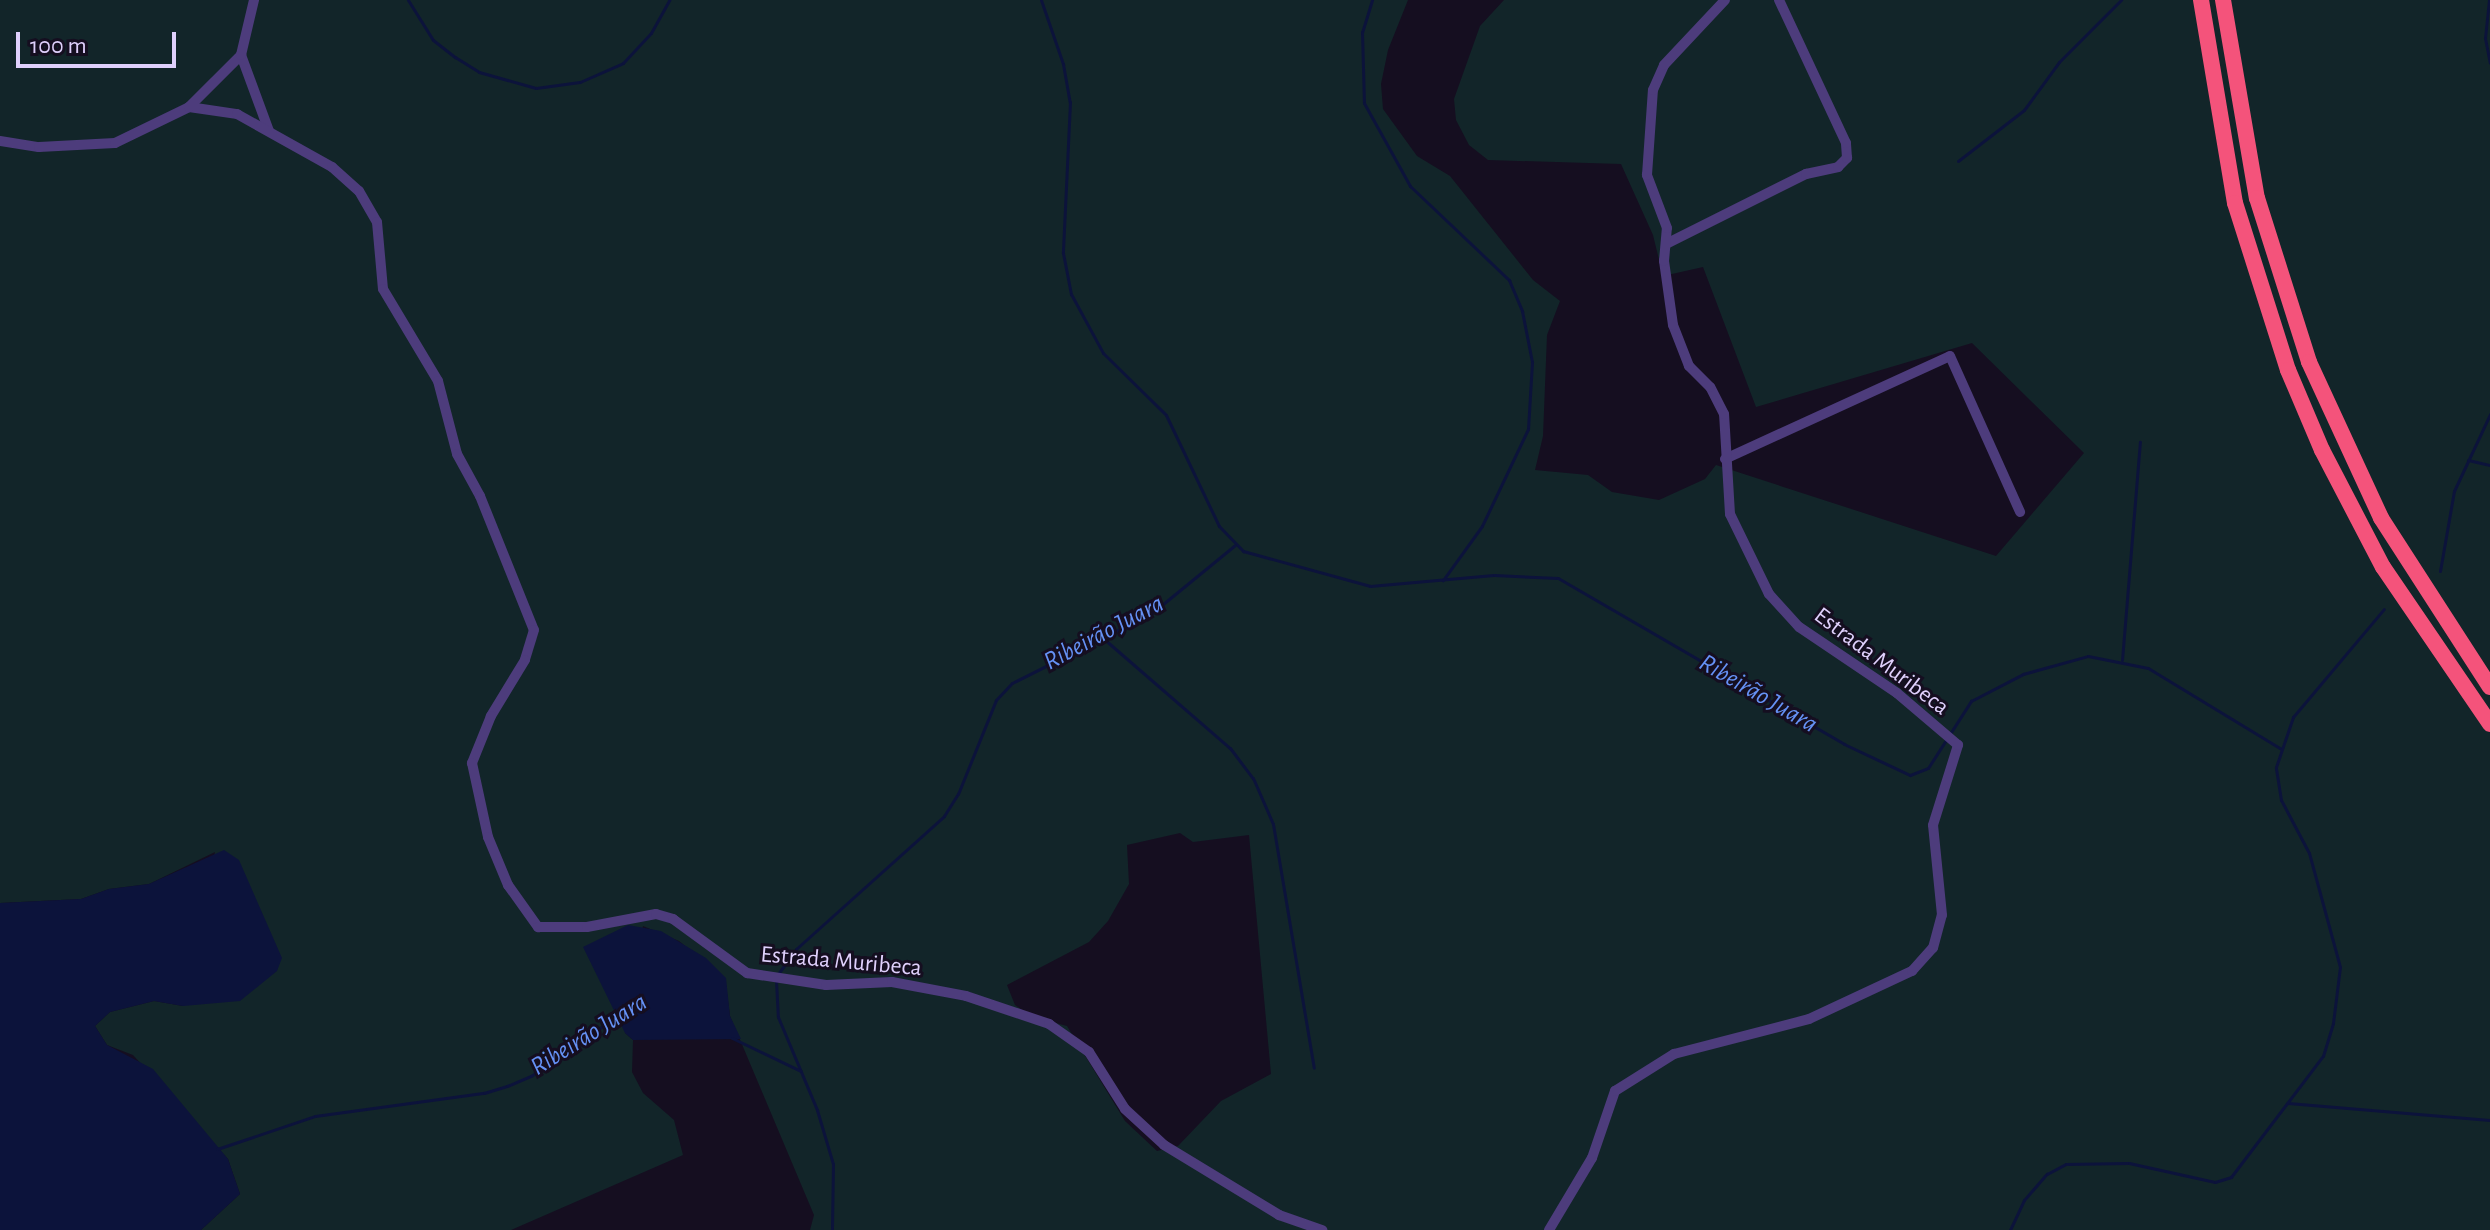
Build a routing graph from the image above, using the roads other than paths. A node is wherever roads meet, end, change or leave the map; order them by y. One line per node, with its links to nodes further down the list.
1 (254, 0): 6 (street)
2 (1725, 0): 10 (street, Estrada Muribeca)
3 (1779, 0): 10 (street)
4 (2201, 0): 14 (highway)
5 (2223, 0): 13 (highway)
6 (241, 55): 7 (street); 8 (street)
7 (189, 107): 8 (street); 9 (street)
8 (269, 131): 15 (street, Estrada Muribeca)
9 (0, 141)
10 (1666, 244): 11 (street, Estrada Muribeca)
11 (1725, 459): 12 (street); 16 (street, Estrada Muribeca)
12 (2020, 512)
13 (2490, 687)
14 (2490, 724)
15 (1322, 1230)
16 (1549, 1230)

